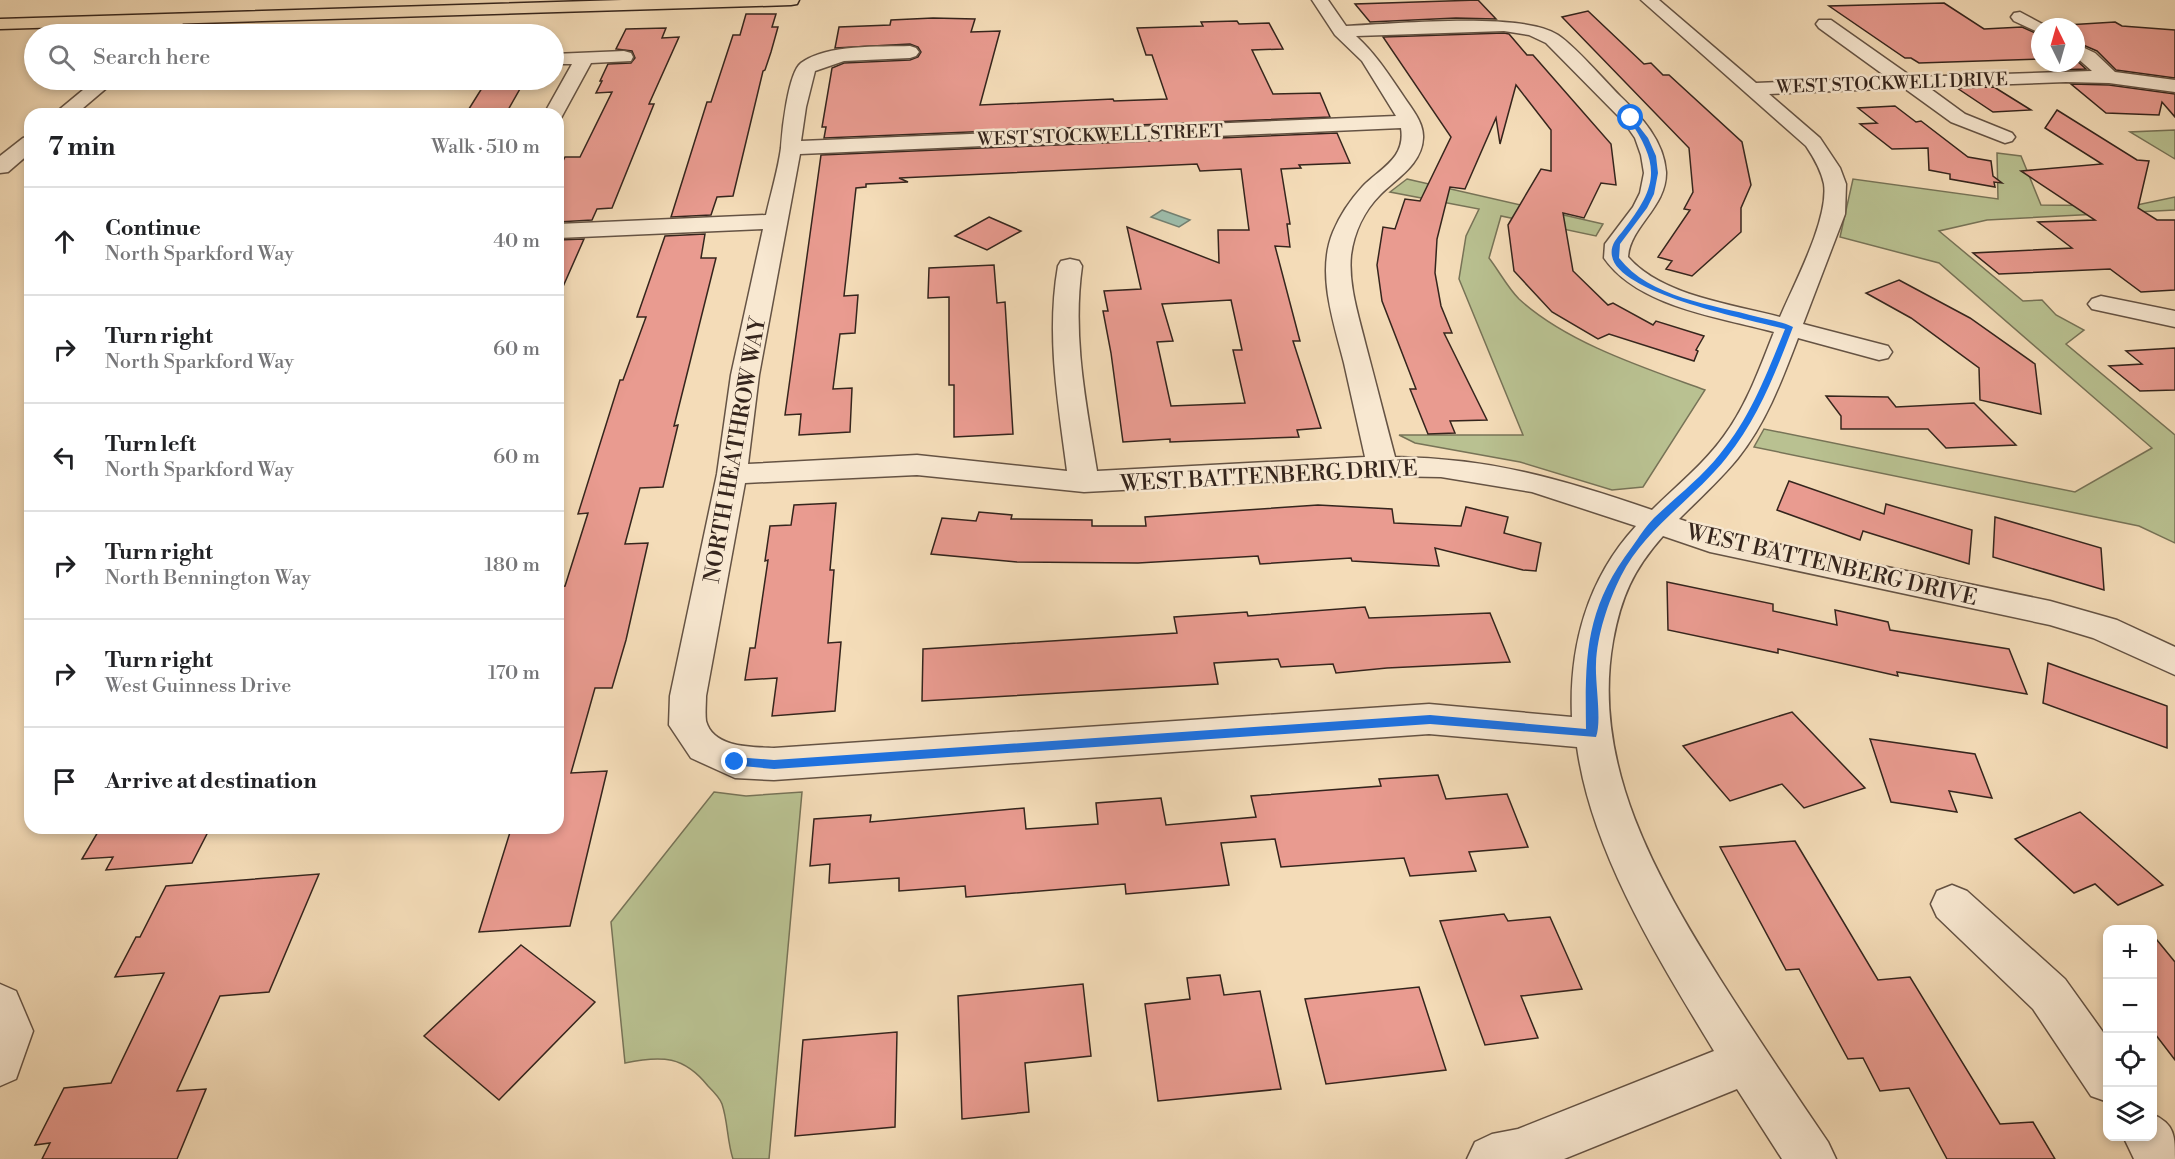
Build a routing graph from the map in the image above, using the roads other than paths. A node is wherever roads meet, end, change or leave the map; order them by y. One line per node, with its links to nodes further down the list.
1 (488, 0): 7 (main road)
2 (657, 0): 6 (main road)
3 (791, 0): 6 (main road)
4 (1320, 0): 14 (street)
5 (1649, 0): 23 (street)
6 (401, 12): 9 (main road)
7 (0, 15)
8 (2020, 17): 10 (street)
9 (179, 19): 11 (main road); 12 (street)
10 (2031, 23)
11 (0, 24)
12 (173, 24)
13 (1825, 24): 21 (street)
14 (1341, 32): 27 (street); 37 (street)
15 (910, 52): 30 (street, NORTH HEATHROW WAY)
16 (2085, 55): 20 (street)
17 (624, 57): 18 (street)
18 (585, 58): 19 (street); 26 (street)
19 (564, 59)
20 (2109, 77): 21 (street, WEST STOCKWELL DRIVE); 22 (street, WEST STOCKWELL DRIVE)
21 (1907, 82): 23 (street, WEST STOCKWELL DRIVE); 28 (street)
22 (2175, 86)
23 (1752, 89): 37 (street)
24 (94, 90): 25 (street)
25 (71, 108)
26 (558, 108)
27 (1410, 122): 30 (street, WEST STOCKWELL STREET); 39 (street)
28 (2005, 137)
29 (24, 147): 31 (street)
30 (791, 148): 32 (street, NORTH HEATHROW WAY)
31 (0, 167)
32 (776, 222): 33 (street); 40 (street, NORTH HEATHROW WAY)
33 (564, 231)
34 (1070, 266): 41 (street)
35 (2101, 304): 36 (street)
36 (2175, 319)
37 (1789, 327): 38 (street); 42 (street)
38 (1879, 352)
39 (1382, 466): 41 (street, WEST BATTENBERG DRIVE); 42 (street, WEST BATTENBERG DRIVE)
40 (732, 474): 41 (street, WEST BATTENBERG DRIVE); 44 (street, NORTH HEATHROW WAY)
41 (1084, 482)
42 (1656, 522): 43 (street, WEST BATTENBERG DRIVE); 44 (street)
43 (2175, 662)
44 (1592, 734): 47 (street)
45 (1952, 904): 49 (street)
46 (0, 1006): 48 (street)
47 (1746, 1062): 51 (street); 52 (street)
48 (0, 1063)
49 (2103, 1072)
50 (2150, 1141): 53 (street)
51 (1492, 1159)
52 (1811, 1159)
53 (2163, 1159)

